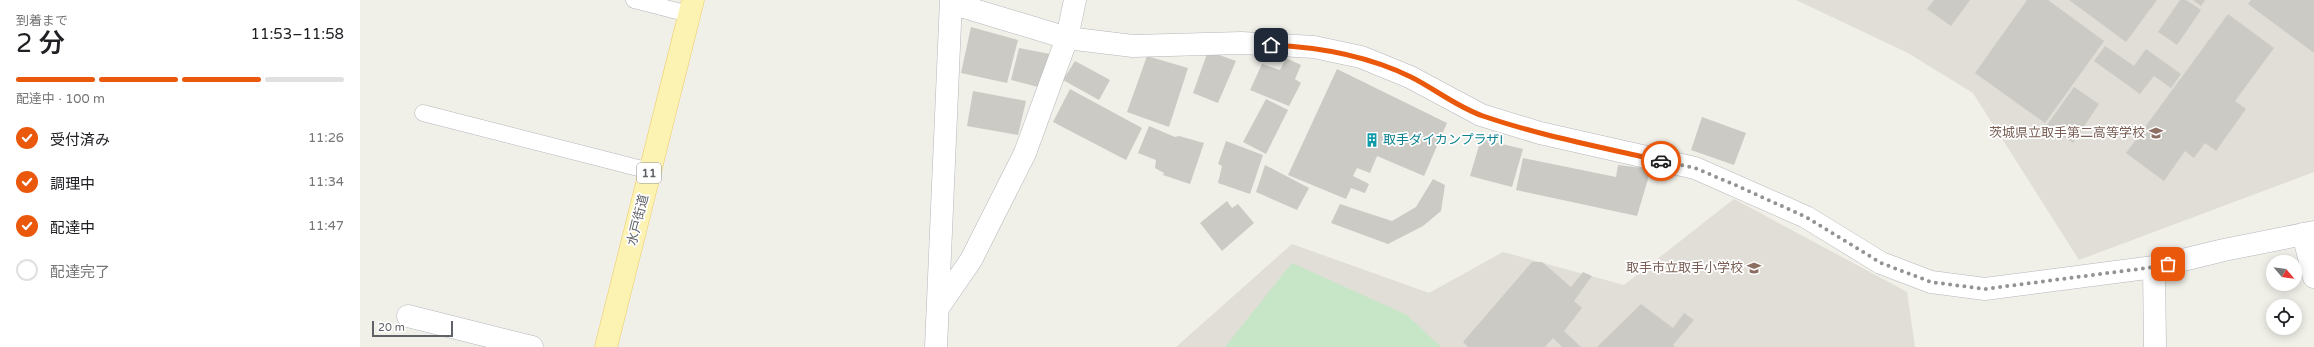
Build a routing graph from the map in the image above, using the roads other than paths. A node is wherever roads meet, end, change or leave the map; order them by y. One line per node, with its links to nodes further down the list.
1 (634, 0): 4 (lane)
2 (1075, 0): 5 (street)
3 (951, 1): 5 (street); 11 (street)
4 (691, 7): 7 (main road, 水戸街道 / 11)
5 (1067, 38): 9 (street); 11 (street)
6 (423, 113): 7 (lane)
7 (650, 171): 14 (main road, 水戸街道 / 11)
8 (2308, 233): 9 (street); 10 (street)
9 (2154, 267): 16 (street)
10 (2314, 277)
11 (938, 308): 15 (street)
12 (408, 316): 13 (street)
13 (532, 347)
14 (606, 347)
15 (936, 347)
16 (2155, 347)

